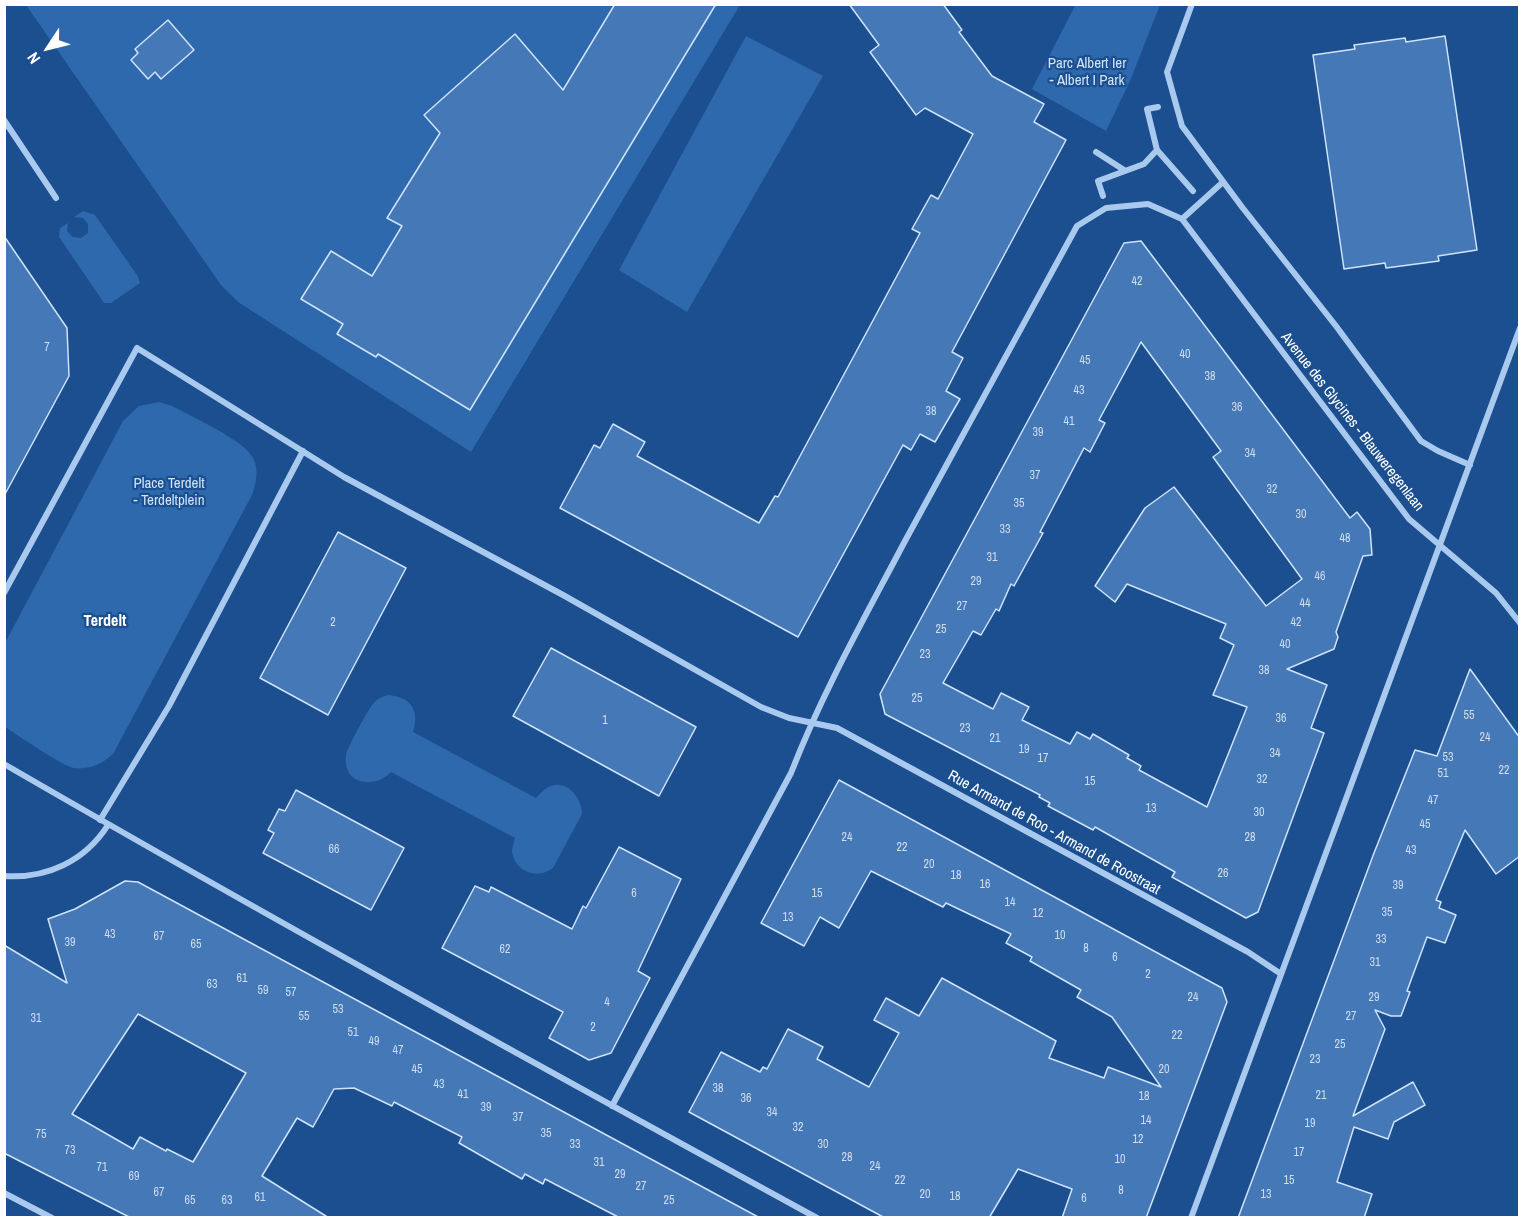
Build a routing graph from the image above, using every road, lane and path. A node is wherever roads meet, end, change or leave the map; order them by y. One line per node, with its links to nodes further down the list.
1 (1192, 4): 7 (street)
2 (1158, 107): 4 (street)
3 (4, 120): 10 (street)
4 (1157, 150): 6 (street); 8 (street)
5 (1096, 152): 6 (street)
6 (1124, 170): 9 (street)
7 (1223, 182): 11 (street); 14 (street)
8 (1193, 191)
9 (1104, 196)
10 (57, 198)
11 (1182, 219): 15 (street, Avenue des Glycines - Blauweregenlaan); 18 (street)
12 (1520, 328): 14 (street)
13 (303, 452): 16 (street); 18 (street, Rue Armand de Roo - Armand de Roostraat); 20 (street)
14 (1470, 465): 15 (street)
15 (1441, 545): 17 (street, Avenue des Glycines - Blauweregenlaan); 23 (street)
16 (4, 593)
17 (1520, 623)
18 (811, 723): 23 (street, Rue Armand de Roo - Armand de Roostraat); 24 (street)
19 (4, 764): 20 (street)
20 (100, 820): 21 (street)
21 (108, 825): 22 (street); 24 (street)
22 (4, 876)
23 (1281, 974): 28 (street)
24 (612, 1106): 27 (street)
25 (4, 1193): 26 (street)
26 (52, 1218)
27 (818, 1218)
28 (1191, 1218)

